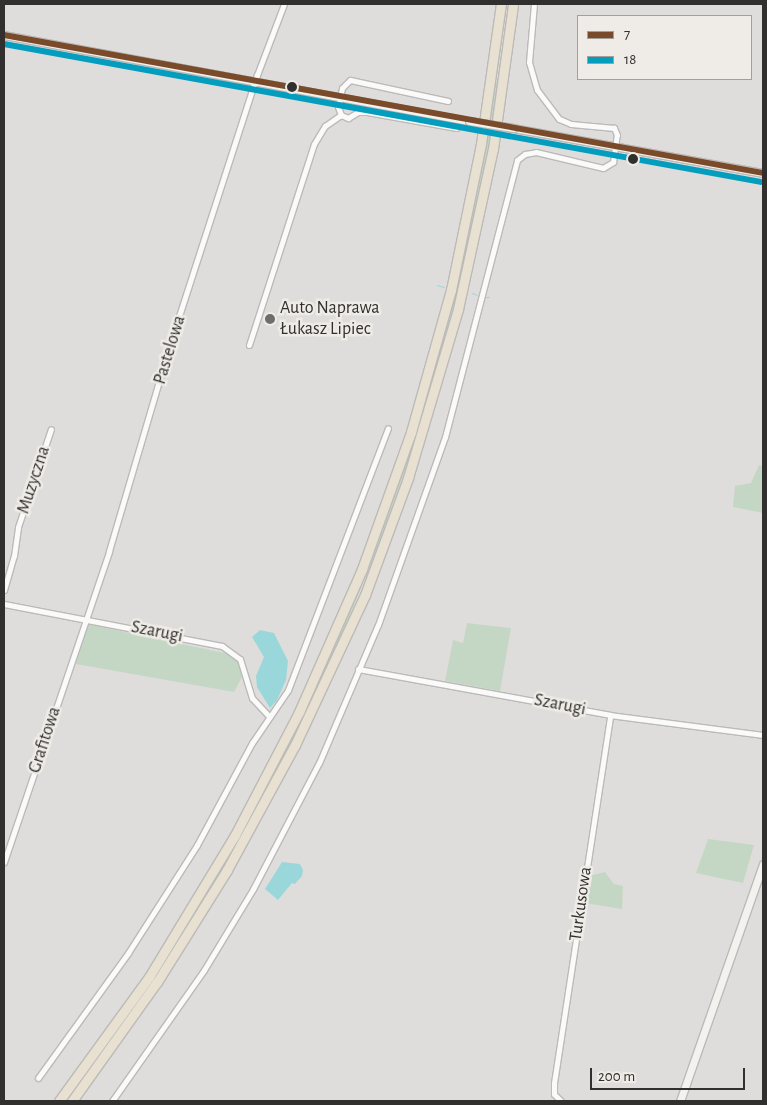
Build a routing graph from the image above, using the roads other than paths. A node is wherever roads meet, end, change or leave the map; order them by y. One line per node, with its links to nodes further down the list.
1 (284, 4): 6 (street, Pastelowa)
2 (501, 4): 26 (highway)
3 (513, 4): 27 (highway)
4 (534, 4): 11 (street)
5 (4, 35): 6 (street)
6 (256, 82): 7 (street); 18 (street, Pastelowa)
7 (340, 98): 8 (street); 9 (street); 11 (street, bridge)
8 (448, 101)
9 (341, 115): 10 (street); 13 (street)
10 (457, 128)
11 (616, 147): 12 (street); 19 (street)
12 (763, 174)
13 (249, 345)
14 (388, 428): 21 (street)
15 (50, 429): 16 (street, Muzyczna)
16 (4, 590)
17 (4, 604): 18 (street, Szarugi)
18 (85, 618): 21 (street, Szarugi); 23 (street, Grafitowa)
19 (358, 669): 20 (street, Szarugi); 28 (street)
20 (610, 715): 22 (street, Szarugi); 29 (street, Turkusowa)
21 (270, 718): 25 (street)
22 (763, 735)
23 (4, 862)
24 (763, 864): 30 (street)
25 (38, 1078)
26 (59, 1101)
27 (72, 1101)
28 (112, 1101)
29 (561, 1101)
30 (681, 1101)

